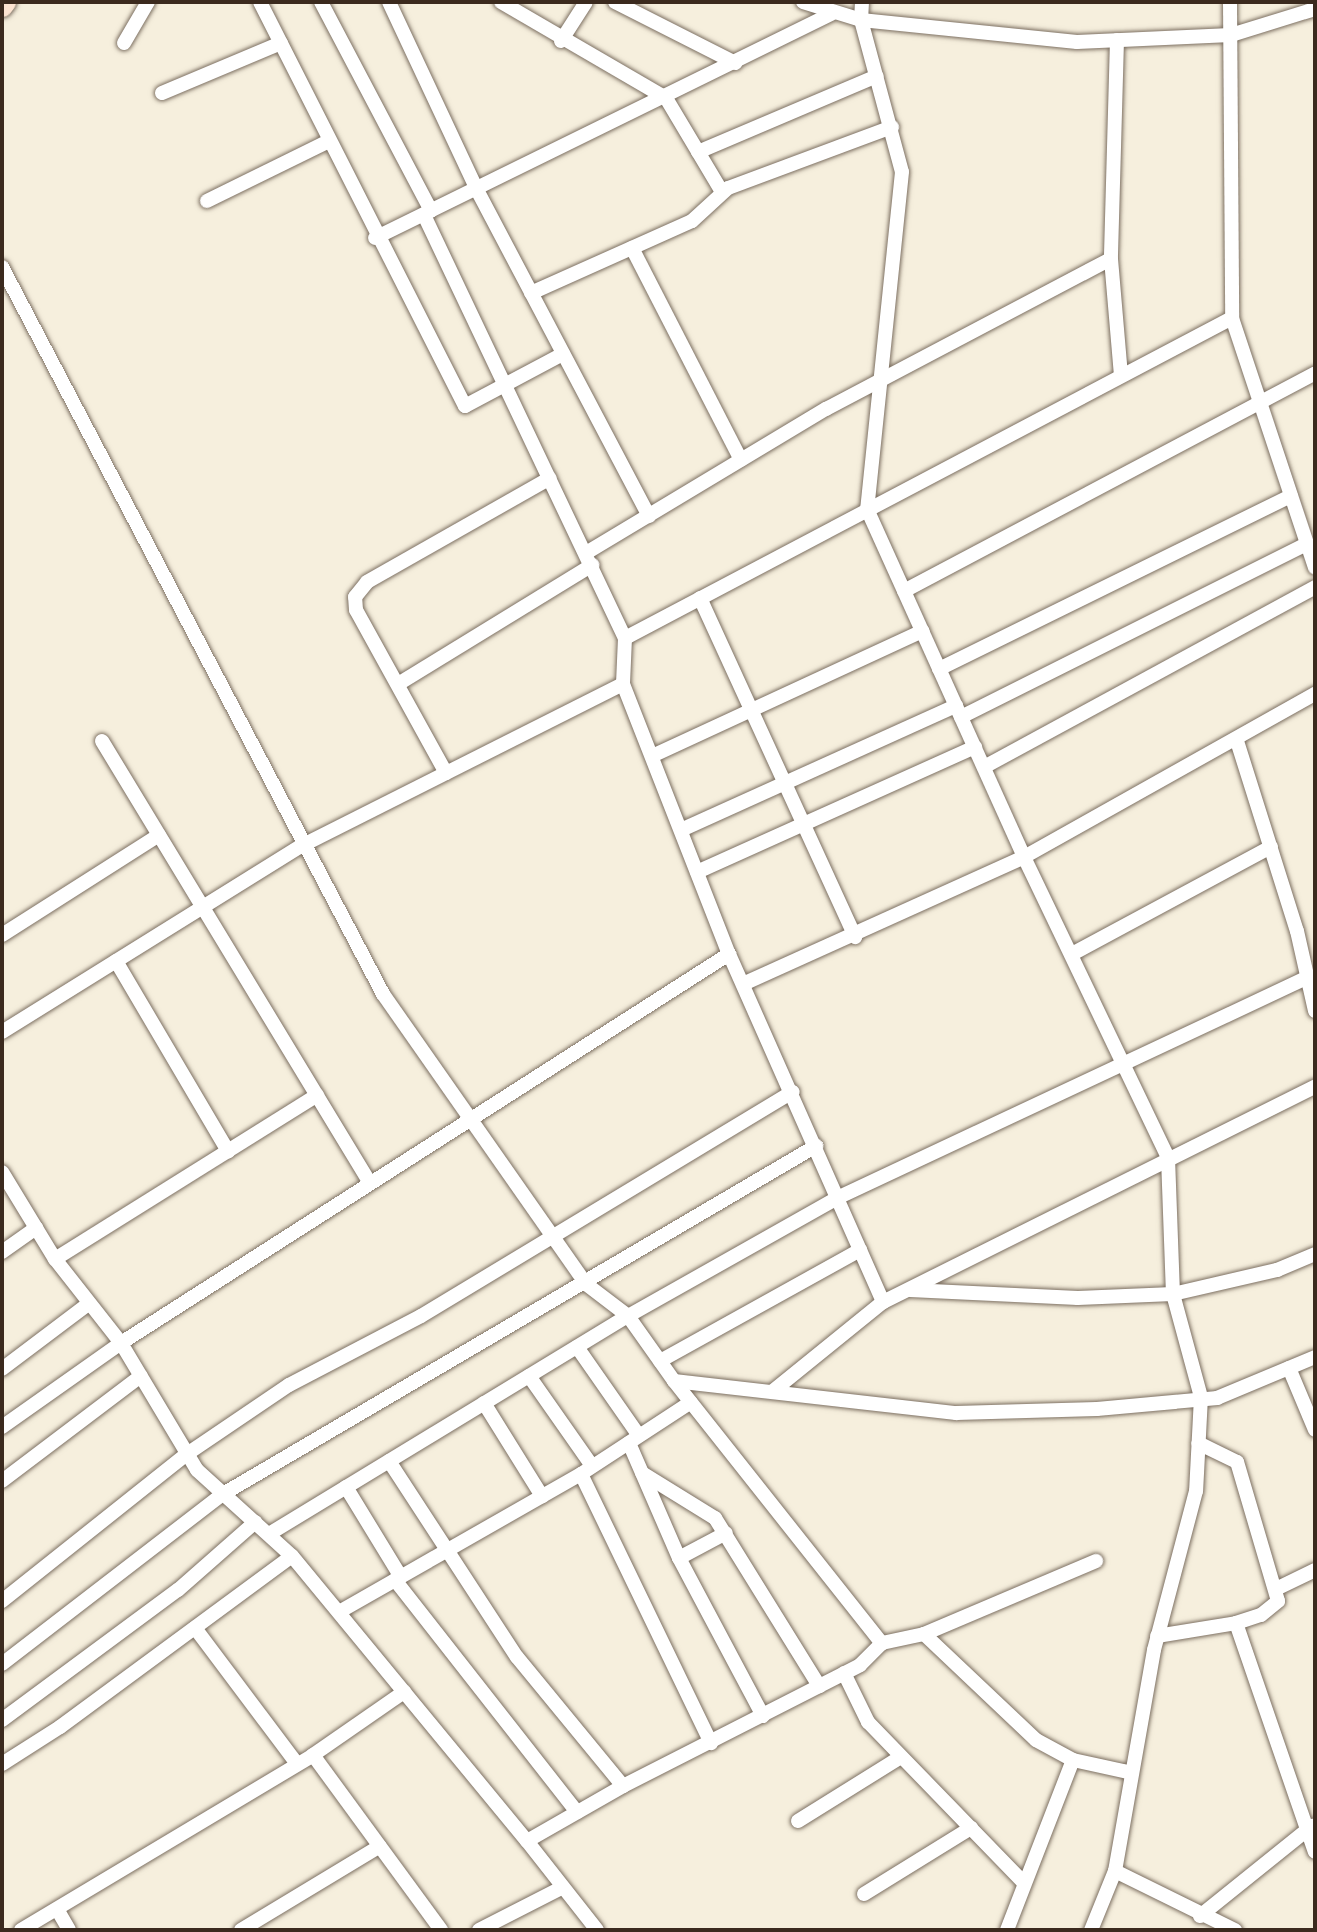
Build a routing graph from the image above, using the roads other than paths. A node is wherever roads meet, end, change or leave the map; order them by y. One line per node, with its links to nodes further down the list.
1 (148, 2): 17 (street)
2 (260, 2): 18 (street)
3 (321, 2): 29 (street)
4 (389, 2): 26 (street)
5 (501, 2): 16 (street)
6 (586, 2): 16 (street)
7 (615, 2): 19 (street)
8 (803, 2): 12 (street)
9 (862, 2): 13 (street)
10 (1230, 2): 14 (street)
11 (1315, 9): 14 (street)
12 (831, 14): 13 (street); 19 (street)
13 (861, 20): 15 (street); 20 (street)
14 (1231, 35): 15 (street); 35 (street)
15 (1117, 40): 32 (street)
16 (561, 41): 22 (street)
17 (124, 43)
18 (281, 43): 21 (street); 24 (street)
19 (735, 63): 22 (street)
20 (877, 76): 23 (street); 25 (street)
21 (162, 93)
22 (666, 98): 25 (street); 26 (street)
23 (892, 127): 27 (street); 39 (street)
24 (329, 141): 28 (street); 30 (street)
25 (698, 152): 27 (street)
26 (476, 188): 29 (street); 34 (street)
27 (722, 192): 31 (street)
28 (207, 201)
29 (428, 213): 30 (street); 40 (street)
30 (375, 238): 40 (street)
31 (632, 248): 34 (street); 42 (street)
32 (1111, 259): 38 (street); 39 (street)
33 (2, 267): 71 (street)
34 (531, 293): 36 (street)
35 (1232, 318): 38 (street); 41 (street)
36 (563, 354): 40 (street); 46 (street)
37 (1315, 373): 41 (street)
38 (1121, 376): 45 (street)
39 (882, 378): 42 (street); 45 (street)
40 (505, 382): 43 (street)
41 (1260, 400): 44 (street); 51 (street)
42 (741, 460): 46 (street)
43 (550, 478): 48 (street); 56 (street)
44 (1291, 496): 47 (street); 55 (street)
45 (867, 509): 51 (street); 52 (street)
46 (649, 516): 48 (street)
47 (1307, 544): 49 (street); 60 (street)
48 (589, 559): 54 (street); 56 (street)
49 (1315, 568)
50 (1315, 587): 65 (street)
51 (904, 591): 53 (street)
52 (700, 598): 54 (street); 59 (street)
53 (922, 631): 55 (street); 59 (street)
54 (625, 638): 57 (street)
55 (939, 669): 60 (street)
56 (398, 684): 66 (street)
57 (623, 684): 64 (street); 66 (street)
58 (1315, 694): 62 (street)
59 (751, 707): 64 (street); 67 (street)
60 (959, 712): 63 (street); 67 (street)
61 (102, 741): 70 (street)
62 (1237, 741): 72 (street); 73 (street)
63 (975, 747): 65 (street); 68 (street)
64 (652, 756): 69 (street)
65 (984, 767): 73 (street)
66 (446, 773): 71 (street)
67 (786, 783): 68 (street); 69 (street)
68 (803, 820): 74 (street); 77 (street)
69 (681, 830): 74 (street)
70 (159, 835): 75 (street); 76 (street)
71 (301, 846): 75 (street); 89 (street)
72 (1271, 847): 79 (street); 81 (street)
73 (1024, 857): 77 (street); 79 (street)
74 (697, 872): 78 (street)
75 (203, 908): 80 (street); 88 (street)
76 (2, 935)
77 (855, 937): 82 (street)
78 (729, 954): 82 (street); 89 (street)
79 (1072, 954): 85 (street)
80 (116, 961): 84 (street); 91 (street)
81 (1304, 979): 83 (street); 85 (street)
82 (743, 984): 87 (street)
83 (1315, 1011)
84 (2, 1032)
85 (1124, 1060): 92 (street); 96 (street)
86 (1315, 1087): 92 (street)
87 (793, 1092): 90 (street); 98 (street)
88 (317, 1095): 91 (street); 94 (street)
89 (467, 1121): 94 (street); 98 (street)
90 (816, 1146): 96 (street); 103 (street)
91 (228, 1151): 102 (street)
92 (1168, 1158): 104 (street); 105 (street)
93 (2, 1172): 95 (street)
94 (370, 1183): 109 (street)
95 (8, 1197): 97 (street)
96 (837, 1198): 99 (street); 108 (street)
97 (36, 1228): 100 (street); 102 (street)
98 (552, 1238): 103 (street); 126 (street)
99 (860, 1250): 106 (street); 112 (street)
100 (2, 1252)
101 (1315, 1254): 105 (street)
102 (55, 1259): 107 (street)
103 (586, 1284): 108 (street); 132 (street)
104 (907, 1290): 105 (street); 106 (street)
105 (1173, 1294): 119 (street)
106 (883, 1302): 118 (street)
107 (87, 1305): 109 (street); 114 (street)
108 (628, 1316): 110 (street); 112 (street)
109 (121, 1343): 115 (street); 122 (street)
110 (577, 1347): 116 (street); 124 (street)
111 (1315, 1357): 113 (street)
112 (660, 1361): 117 (street)
113 (1289, 1368): 119 (street); 123 (street)
114 (2, 1369)
115 (141, 1376): 126 (street); 130 (street)
116 (529, 1376): 121 (street); 128 (street)
117 (674, 1381): 118 (street); 120 (street)
118 (773, 1391): 119 (street)
119 (1201, 1397): 125 (street)
120 (691, 1402): 124 (street); 150 (street)
121 (484, 1403): 127 (street); 133 (street)
122 (2, 1427)
123 (1315, 1430)
124 (634, 1440): 128 (street); 129 (street)
125 (1198, 1443): 143 (street); 149 (street)
126 (187, 1454): 132 (street); 144 (street)
127 (389, 1461): 131 (street); 137 (street)
128 (586, 1470): 133 (street); 157 (street)
129 (642, 1473): 135 (street); 139 (street)
130 (2, 1481)
131 (346, 1487): 136 (street); 142 (street)
132 (223, 1494): 134 (street); 151 (street)
133 (542, 1496): 137 (street)
134 (255, 1522): 136 (street); 156 (street)
135 (726, 1533): 139 (street); 153 (street)
136 (269, 1534): 138 (street)
137 (447, 1551): 142 (street); 164 (street)
138 (292, 1556): 145 (street); 147 (street)
139 (679, 1558): 155 (street)
140 (1096, 1561): 148 (street)
141 (1315, 1570): 143 (street)
142 (398, 1578): 145 (street); 165 (street)
143 (1278, 1588): 146 (street)
144 (2, 1601)
145 (339, 1612): 154 (street)
146 (1236, 1623): 149 (street); 167 (street)
147 (195, 1628): 161 (street); 162 (street)
148 (924, 1634): 150 (street); 160 (street)
149 (1157, 1636): 163 (street)
150 (882, 1643): 152 (street)
151 (2, 1664)
152 (844, 1673): 153 (street); 159 (street)
153 (819, 1686): 155 (street)
154 (404, 1692): 158 (street); 169 (street)
155 (763, 1716): 157 (street)
156 (2, 1720)
157 (711, 1743): 164 (street)
158 (313, 1755): 162 (street); 170 (street)
159 (901, 1757): 166 (street); 168 (street)
160 (1073, 1760): 163 (street); 173 (street)
161 (2, 1764)
162 (297, 1764): 176 (street)
163 (1132, 1773): 172 (street)
164 (623, 1786): 165 (street)
165 (577, 1812): 169 (street)
166 (798, 1821)
167 (1311, 1827): 171 (street); 177 (street)
168 (971, 1828): 173 (street); 175 (street)
169 (527, 1841): 174 (street)
170 (380, 1846): 180 (street); 181 (street)
171 (1315, 1852)
172 (1115, 1871): 177 (street); 185 (street)
173 (1023, 1882): 184 (street)
174 (563, 1887): 182 (street); 183 (street)
175 (864, 1894)
176 (57, 1909): 178 (street); 179 (street)
177 (1200, 1916): 186 (street)
178 (21, 1930)
179 (69, 1930)
180 (241, 1930)
181 (441, 1930)
182 (479, 1930)
183 (597, 1930)
184 (1007, 1930)
185 (1091, 1930)
186 (1235, 1930)

